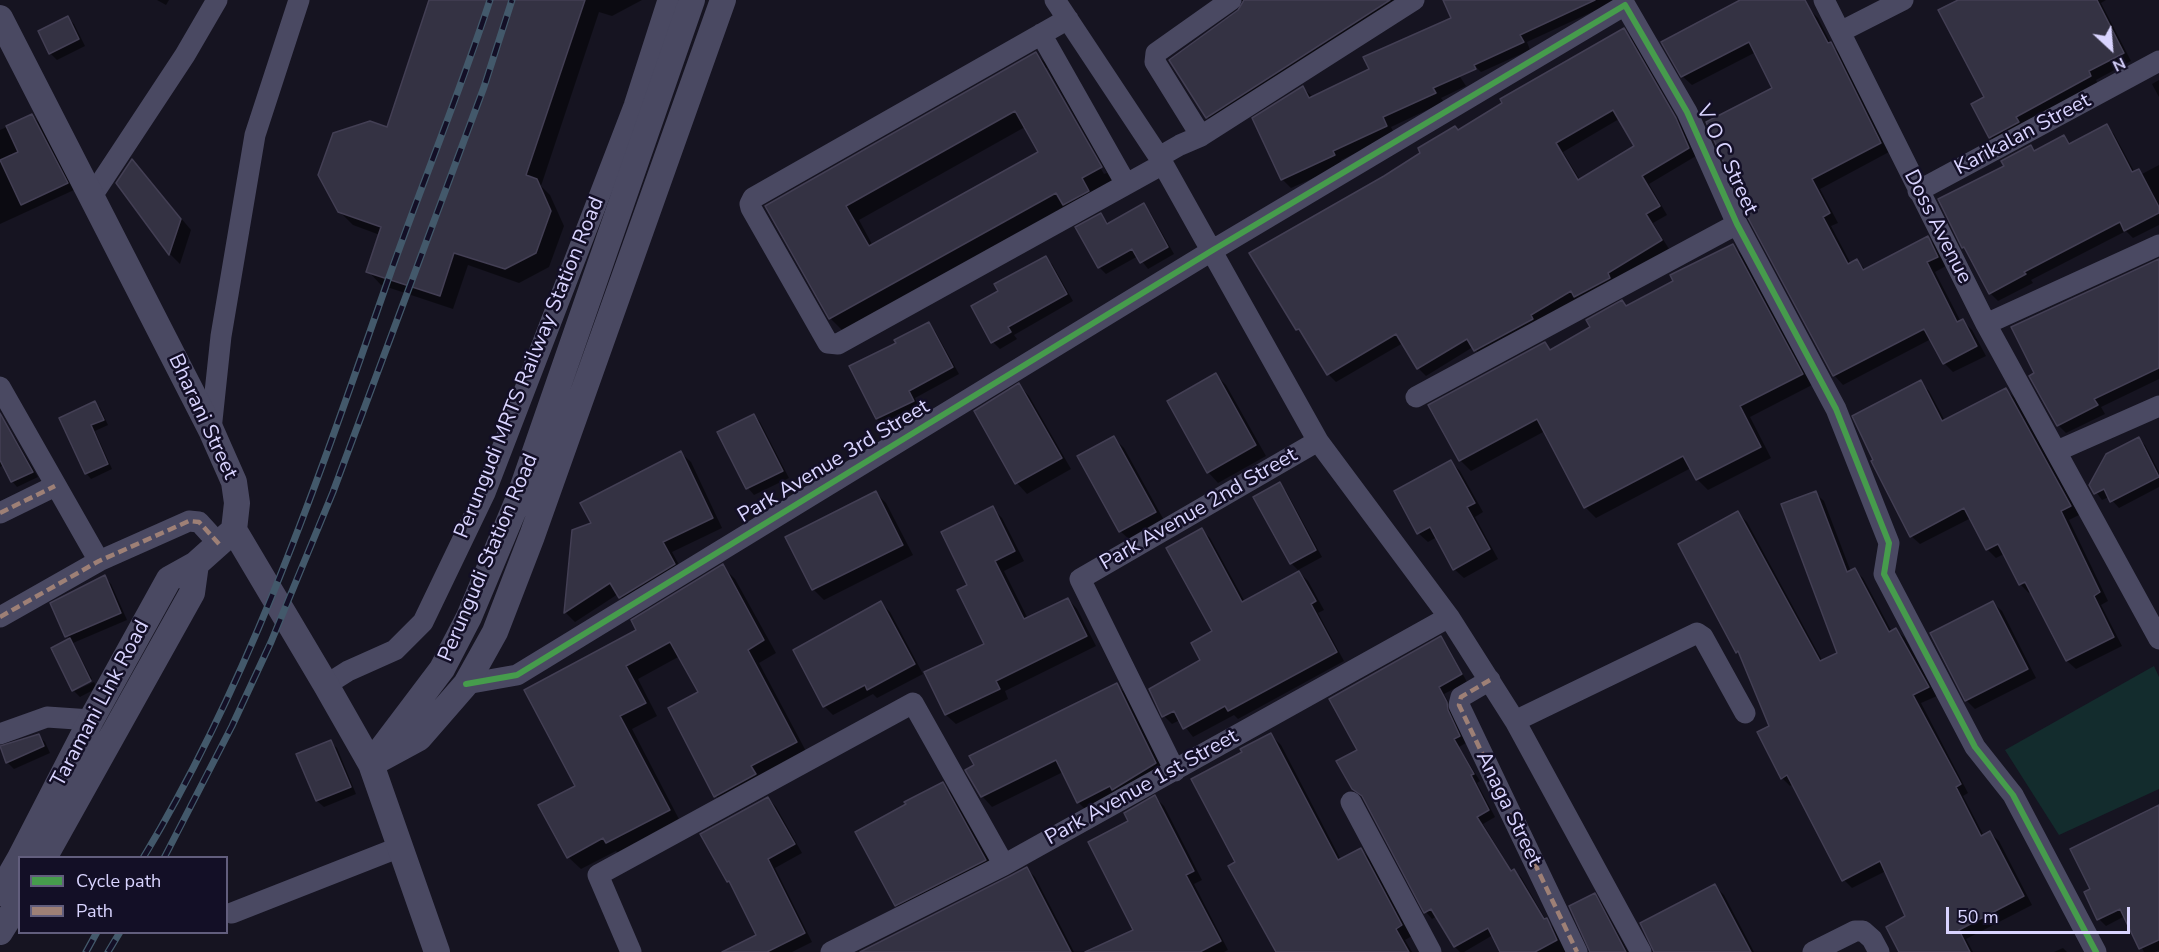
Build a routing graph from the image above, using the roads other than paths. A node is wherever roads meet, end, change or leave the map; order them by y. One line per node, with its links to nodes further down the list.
1 (217, 0): 20 (street)
2 (299, 0): 28 (street)
3 (668, 0): 42 (street, Perungudi MRTS Railway Station Road)
4 (692, 0): 47 (street, Perungudi Station Road)
5 (723, 0): 41 (street, Perungudi Station Road)
6 (1055, 0): 12 (street)
7 (1414, 0): 16 (street)
8 (1824, 0): 13 (street, Doss Avenue)
9 (1903, 0): 13 (street)
10 (1223, 2): 16 (street)
11 (0, 18): 20 (street, Bharani Street)
12 (1068, 19): 14 (street); 17 (street)
13 (1840, 32): 19 (street, Doss Avenue)
14 (1041, 34): 18 (street); 18 (street)
15 (2159, 61): 19 (street, Karikalan Street)
16 (1201, 136): 17 (street)
17 (1161, 160): 18 (street); 23 (street)
18 (1126, 184)
19 (1918, 191): 24 (street, Doss Avenue)
20 (92, 196): 28 (street, Bharani Street)
21 (1737, 224): 23 (street, V O C Street); 26 (street); 66 (street, V O C Street)
22 (2159, 244): 24 (street)
23 (1213, 250): 29 (street); 41 (street, Park Avenue 3rd Street)
24 (1986, 324): 30 (street, Doss Avenue)
25 (0, 387): 31 (street)
26 (1416, 397)
27 (2159, 406): 30 (street)
28 (211, 430): 33 (street, Bharani Street)
29 (1318, 441): 38 (street); 48 (street, Park Avenue 2nd Street)
30 (2057, 451): 36 (street, Doss Avenue)
31 (55, 486): 32 (street); 34 (street)
32 (0, 513)
33 (226, 537): 34 (street); 35 (street, Taramani Link Road); 42 (street)
34 (99, 561): 37 (street)
35 (196, 564): 44 (street, Taramani Link Road); 51 (street, Taramani Link Road)
36 (2154, 615): 39 (street, Doss Avenue)
37 (0, 617)
38 (1449, 617): 40 (street); 48 (street, Park Avenue 1st Street)
39 (2159, 639)
40 (1490, 680): 45 (street); 62 (street, Anaga Street)
41 (466, 684): 47 (street, Perungudi Station Road)
42 (326, 685): 47 (street)
43 (1745, 713): 45 (street)
44 (92, 720): 46 (street); 52 (street, Taramani Link Road)
45 (1515, 721): 63 (street)
46 (0, 734)
47 (371, 764): 50 (street)
48 (1175, 771): 53 (street, Park Avenue 1st Street)
49 (1352, 802): 61 (street)
50 (400, 847): 56 (street); 58 (street)
51 (45, 856)
52 (14, 862): 54 (street, Taramani Link Road)
53 (1004, 865): 59 (street); 60 (street, Park Avenue 1st Street)
54 (0, 893)
55 (18, 903): 57 (street)
56 (232, 913)
57 (0, 932)
58 (437, 952)
59 (631, 952)
60 (831, 952)
61 (1431, 952)
62 (1577, 952)
63 (1641, 952)
64 (1813, 952): 65 (street)
65 (1879, 952)
66 (2097, 952)

